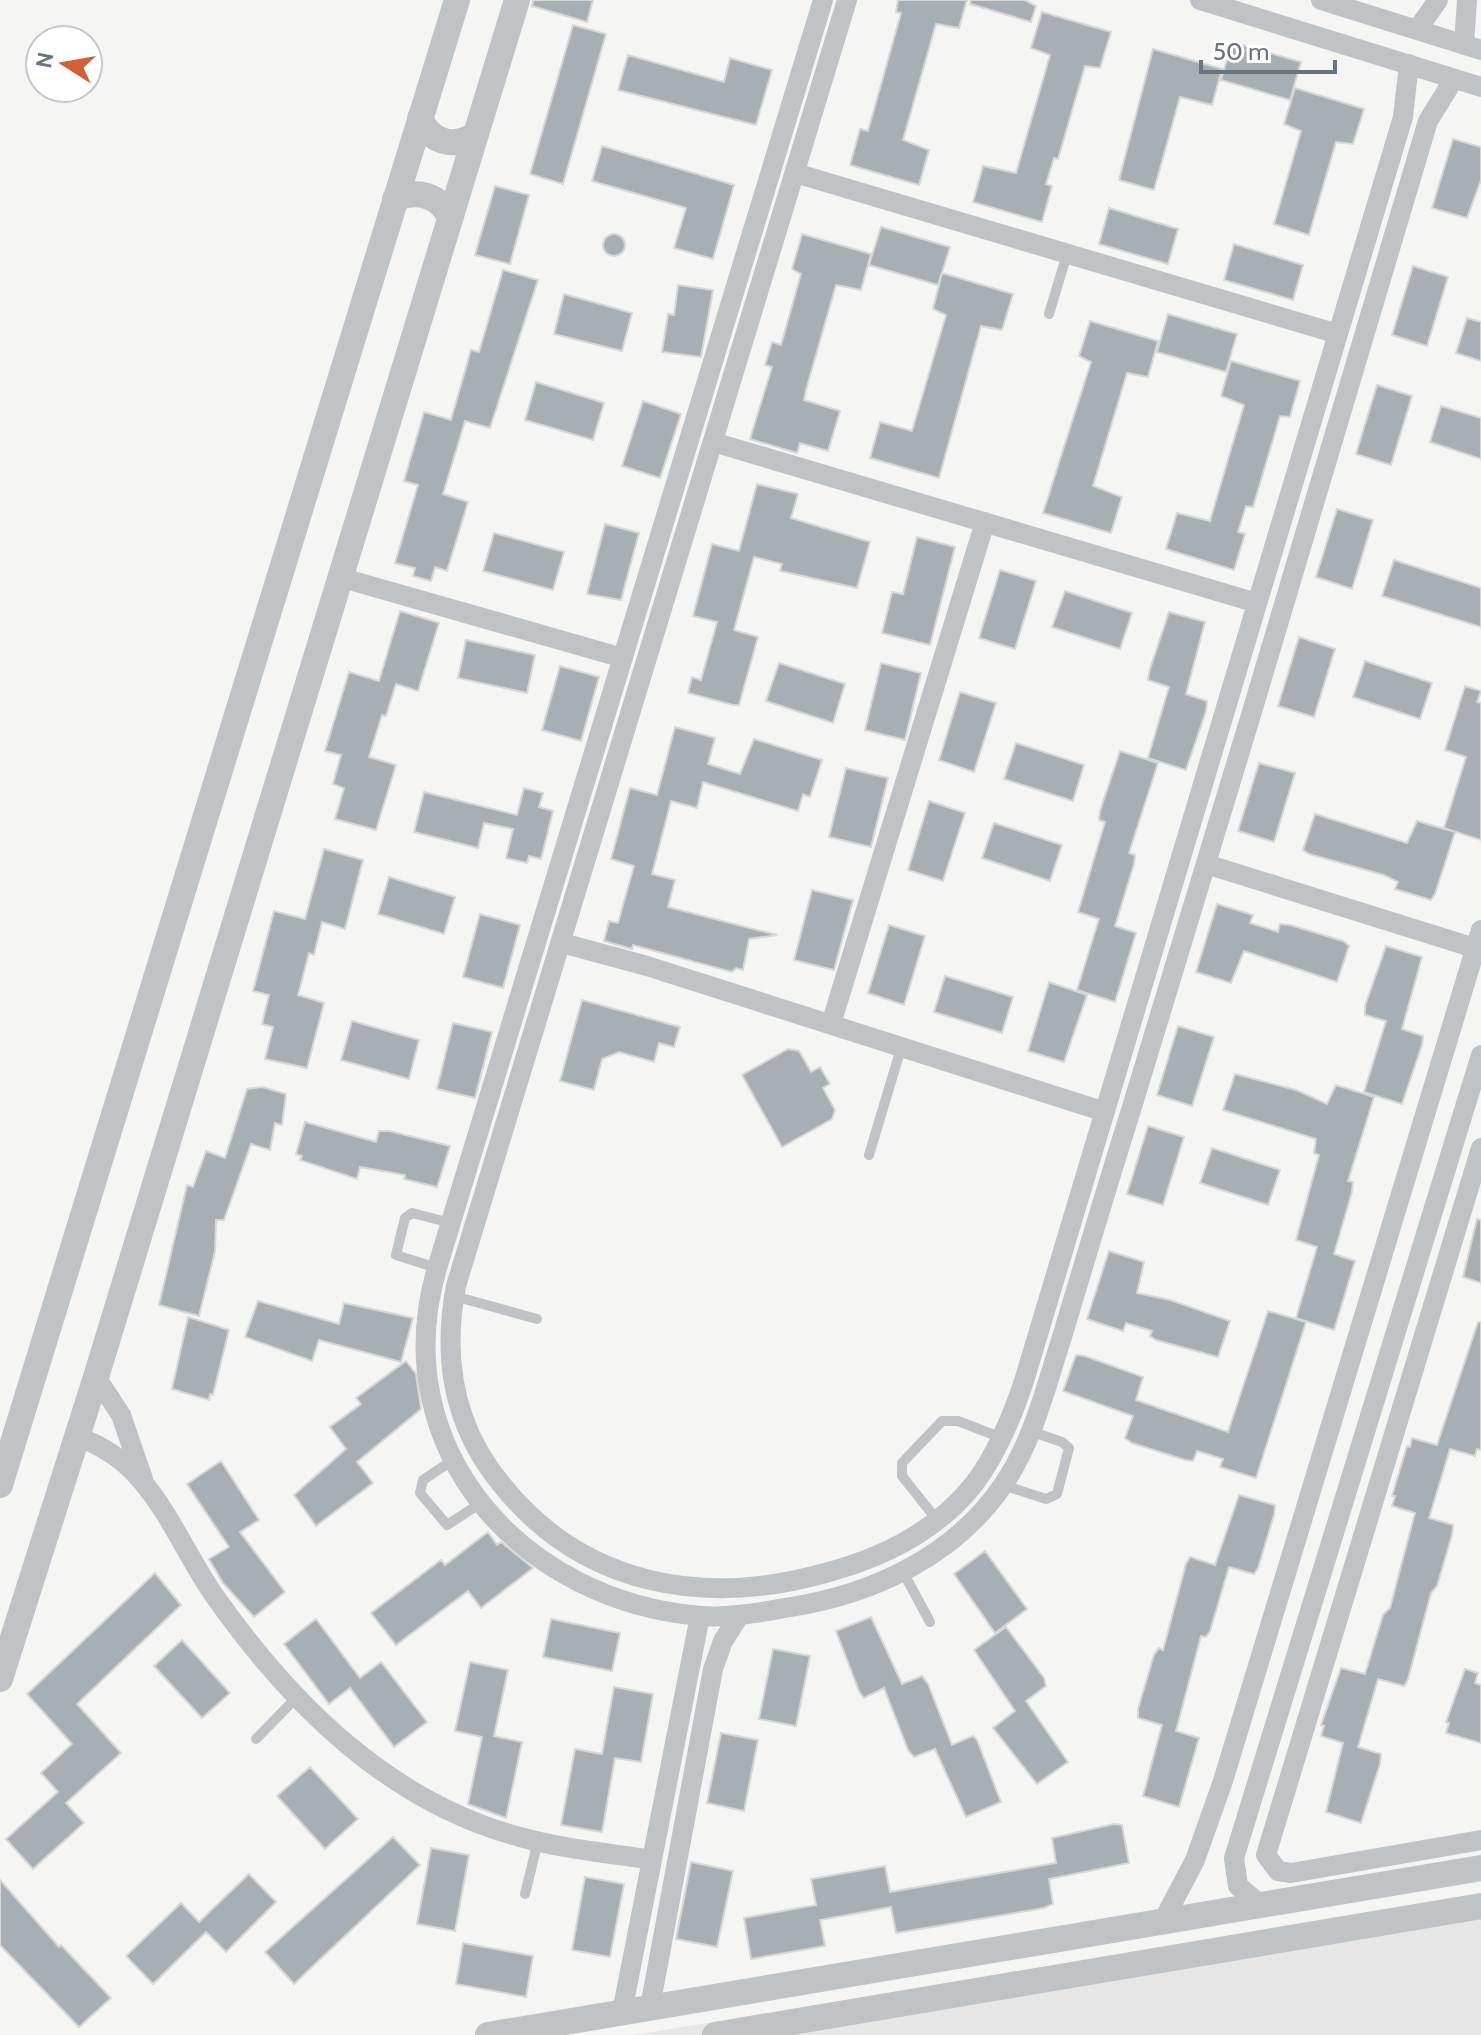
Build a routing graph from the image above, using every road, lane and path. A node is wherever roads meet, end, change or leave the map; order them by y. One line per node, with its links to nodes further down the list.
1 (457, 0): 15 (street)
2 (517, 0): 16 (street)
3 (823, 0): 20 (street)
4 (847, 0): 17 (street)
5 (1200, 0): 9 (street)
6 (1321, 0): 10 (street)
7 (1438, 0): 10 (street)
8 (1467, 0): 11 (street)
9 (1257, 8): 12 (street)
10 (1417, 30): 11 (street)
11 (1472, 47)
12 (1409, 64): 13 (street); 24 (street)
13 (1454, 79): 14 (street); 29 (street)
14 (1481, 87)
15 (420, 118): 16 (street); 18 (street)
16 (475, 135): 19 (street)
17 (795, 173): 21 (street); 22 (street)
18 (395, 199): 19 (street); 55 (street)
19 (450, 217): 27 (street)
20 (752, 235): 21 (street); 30 (street)
21 (774, 242): 25 (street)
22 (1067, 254): 23 (lane); 24 (street)
23 (1049, 314)
24 (1338, 334): 28 (street)
25 (713, 442): 26 (street); 33 (street)
26 (985, 522): 28 (street); 35 (street)
27 (339, 577): 30 (street); 49 (street)
28 (1254, 612): 29 (street); 32 (street)
29 (1278, 631): 31 (street)
30 (623, 658): 42 (street)
31 (1204, 873): 32 (street); 34 (street); 48 (street)
32 (1175, 874): 38 (street)
33 (562, 943): 35 (street); 45 (street)
34 (1479, 943): 69 (street)
35 (831, 1024): 36 (street)
36 (902, 1045): 38 (street); 40 (lane)
37 (1481, 1055): 41 (street)
38 (1102, 1111): 47 (street)
39 (1481, 1148): 43 (street)
40 (869, 1155)
41 (1430, 1220): 43 (street); 70 (street)
42 (451, 1223): 44 (street); 44 (lane)
43 (1457, 1227): 71 (street)
44 (437, 1268): 53 (street)
45 (454, 1296): 46 (lane); 57 (street)
46 (537, 1319)
47 (1040, 1322): 48 (street); 52 (street)
48 (1063, 1331): 50 (street)
49 (96, 1377): 51 (street); 54 (street)
50 (1030, 1431): 56 (street); 56 (lane)
51 (77, 1437): 54 (street); 64 (street)
52 (1002, 1438): 59 (street); 59 (lane)
53 (453, 1460): 58 (street); 58 (lane)
54 (143, 1479): 67 (street)
55 (0, 1485)
56 (1003, 1485): 60 (street)
57 (502, 1486): 58 (street); 59 (street)
58 (481, 1503): 61 (street)
59 (937, 1520)
60 (903, 1572): 62 (street); 63 (lane)
61 (700, 1616): 62 (street); 65 (street)
62 (739, 1616): 66 (street)
63 (930, 1622)
64 (0, 1679)
65 (688, 1679): 66 (street); 73 (street)
66 (710, 1684): 79 (street)
67 (295, 1699): 68 (lane); 72 (street)
68 (256, 1739)
69 (1223, 1781): 70 (street); 78 (street)
70 (1256, 1791): 76 (street)
71 (1481, 1840)
72 (538, 1841): 73 (street); 75 (lane)
73 (652, 1860): 80 (street)
74 (1481, 1868): 76 (street)
75 (525, 1894)
76 (1261, 1905): 78 (street)
77 (1481, 1906): 82 (street)
78 (1162, 1923): 79 (street)
79 (650, 2007): 80 (street)
80 (622, 2012): 81 (street)
81 (488, 2035)
82 (715, 2035)

